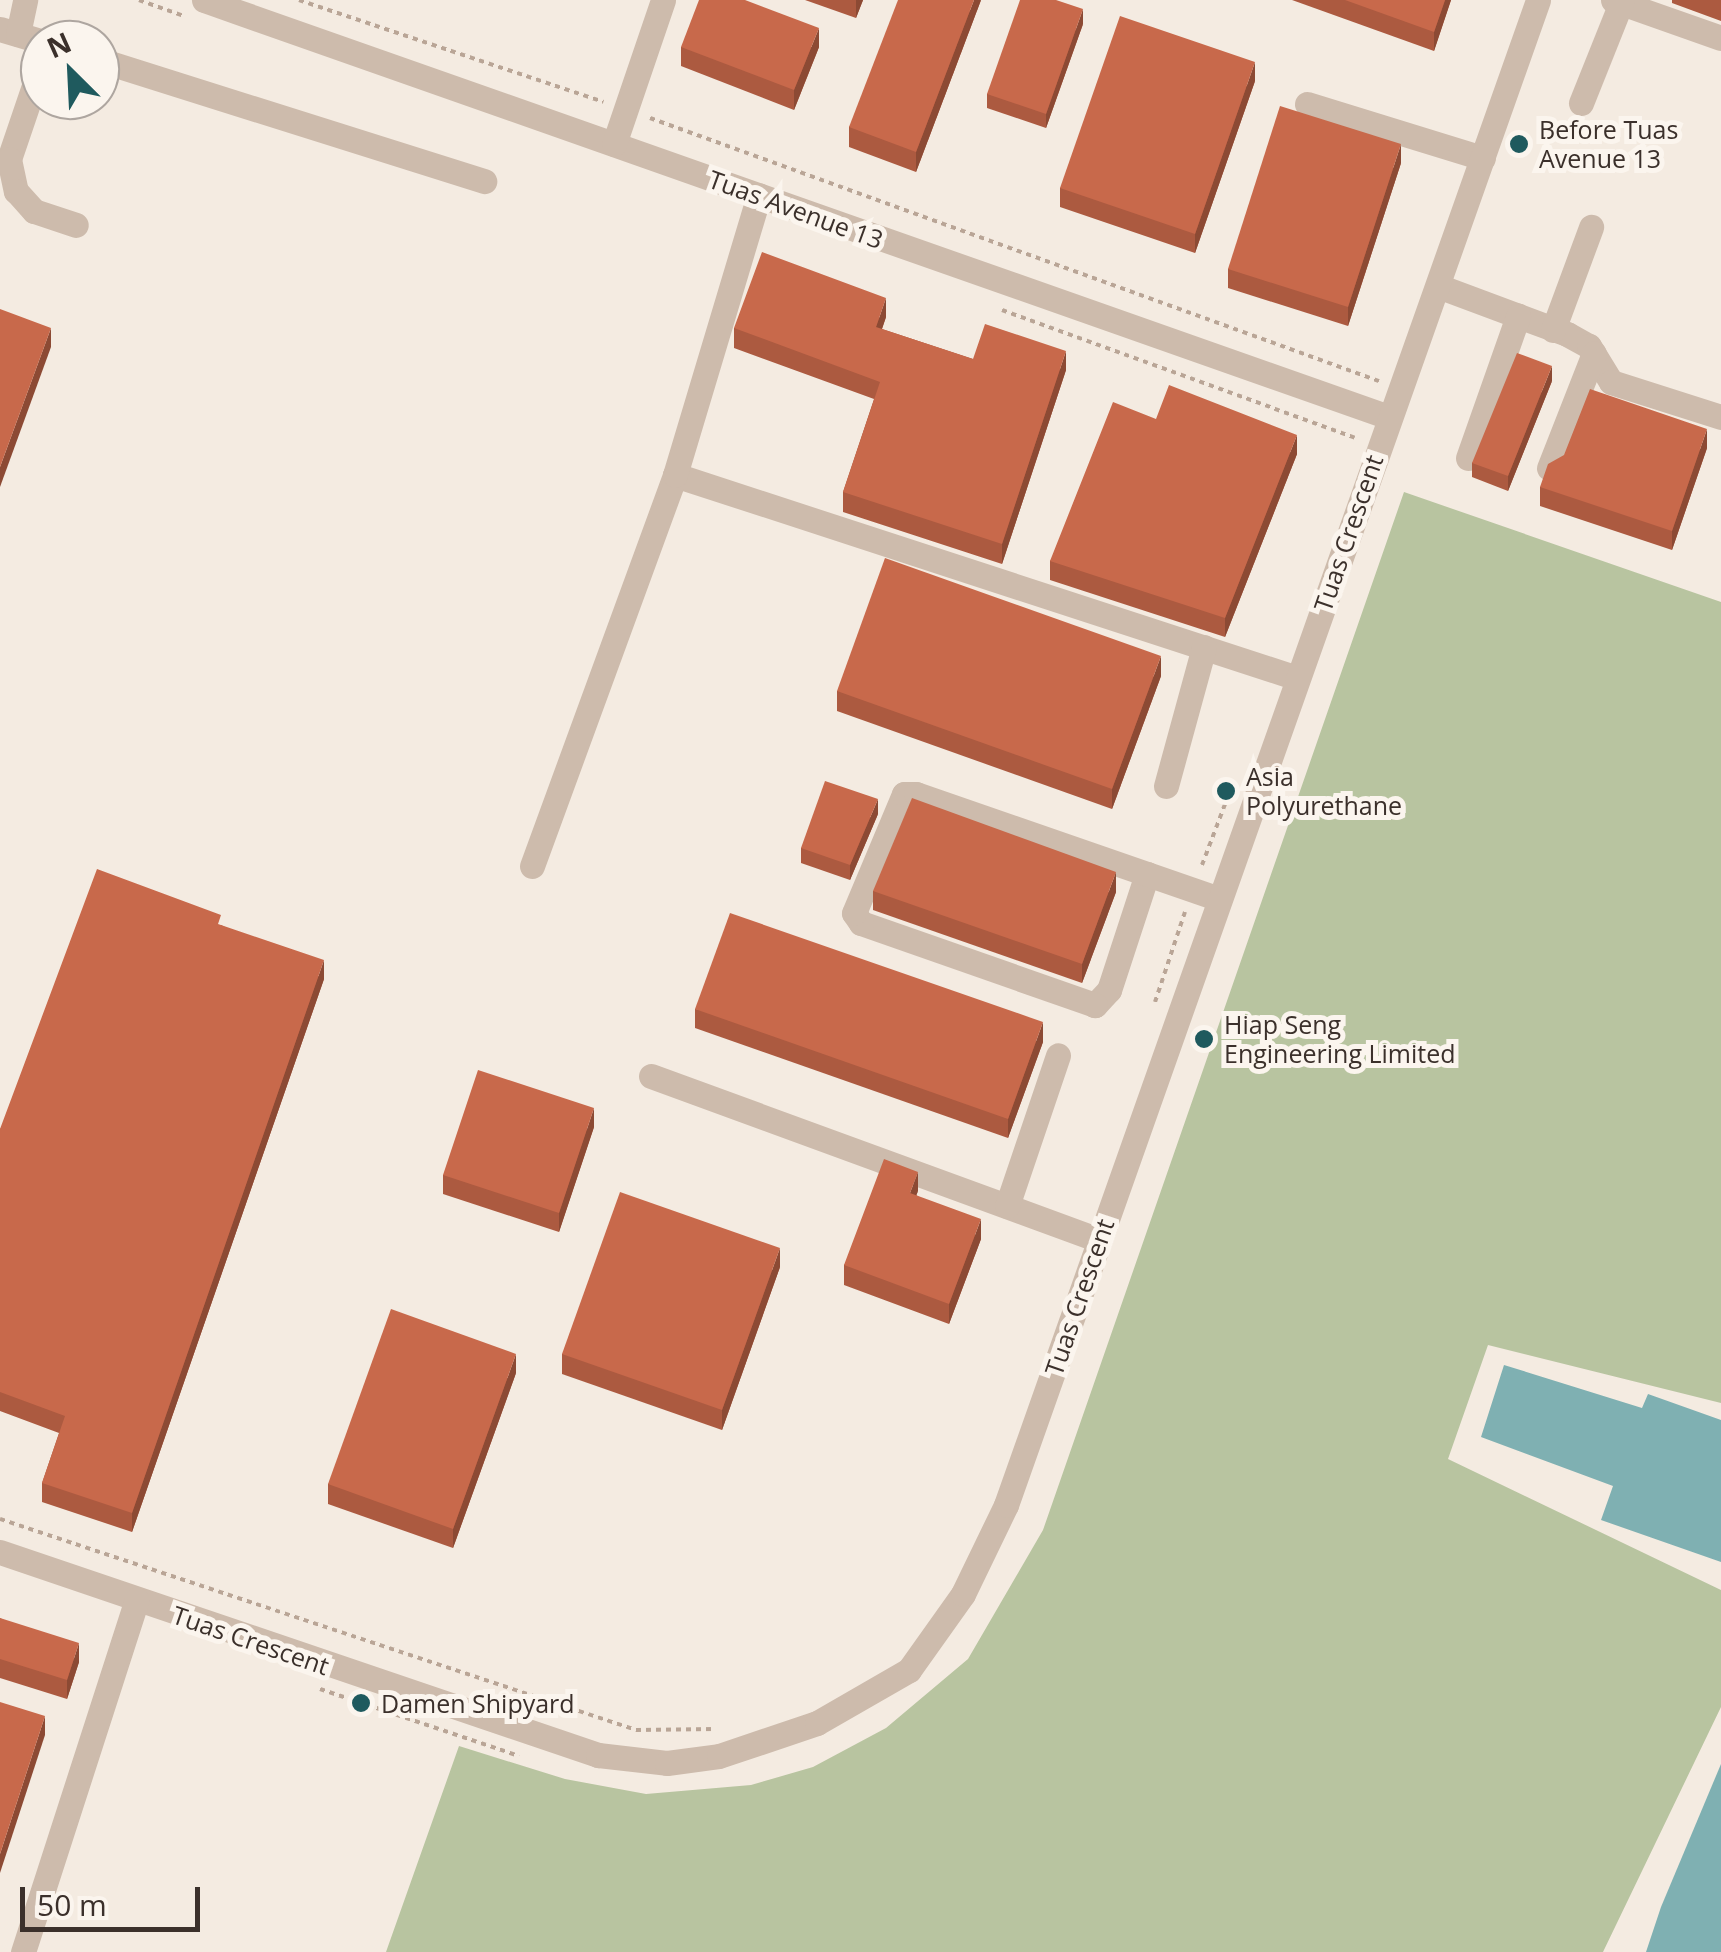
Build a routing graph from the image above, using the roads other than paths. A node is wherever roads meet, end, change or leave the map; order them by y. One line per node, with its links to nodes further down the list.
1 (26, 0): 6 (street)
2 (204, 0): 12 (street, Tuas Avenue 13)
3 (663, 0): 12 (street)
4 (1538, 0): 13 (street, Tuas Crescent)
5 (1617, 1): 7 (street); 9 (street)
6 (19, 35)
7 (1721, 38)
8 (120, 66): 14 (street)
9 (1581, 103)
10 (1307, 104): 13 (street)
11 (22, 120): 16 (street)
12 (614, 144): 15 (street, Tuas Avenue 13)
13 (1483, 158): 18 (street, Tuas Crescent)
14 (484, 181)
15 (759, 195): 22 (street, Tuas Avenue 13); 26 (street)
16 (76, 225)
17 (1591, 228): 20 (street)
18 (1438, 286): 19 (street); 22 (street, Tuas Crescent)
19 (1518, 316): 20 (street); 24 (street)
20 (1554, 330): 21 (street)
21 (1594, 353): 23 (street); 25 (street)
22 (1376, 413): 28 (street, Tuas Crescent)
23 (1721, 417)
24 (1468, 458)
25 (1549, 468)
26 (675, 474): 27 (street); 30 (street)
27 (1204, 647): 28 (street); 29 (street)
28 (1297, 678): 32 (street, Tuas Crescent)
29 (1166, 786)
30 (532, 866)
31 (1147, 874): 31 (street); 32 (street)
32 (1232, 887): 36 (street, Tuas Crescent)
33 (1058, 1055): 35 (street)
34 (651, 1076): 35 (street)
35 (1008, 1206): 36 (street)
36 (1100, 1240): 38 (street, Tuas Crescent)
37 (0, 1552): 38 (street, Tuas Crescent)
38 (137, 1600): 39 (street)
39 (23, 1952)

